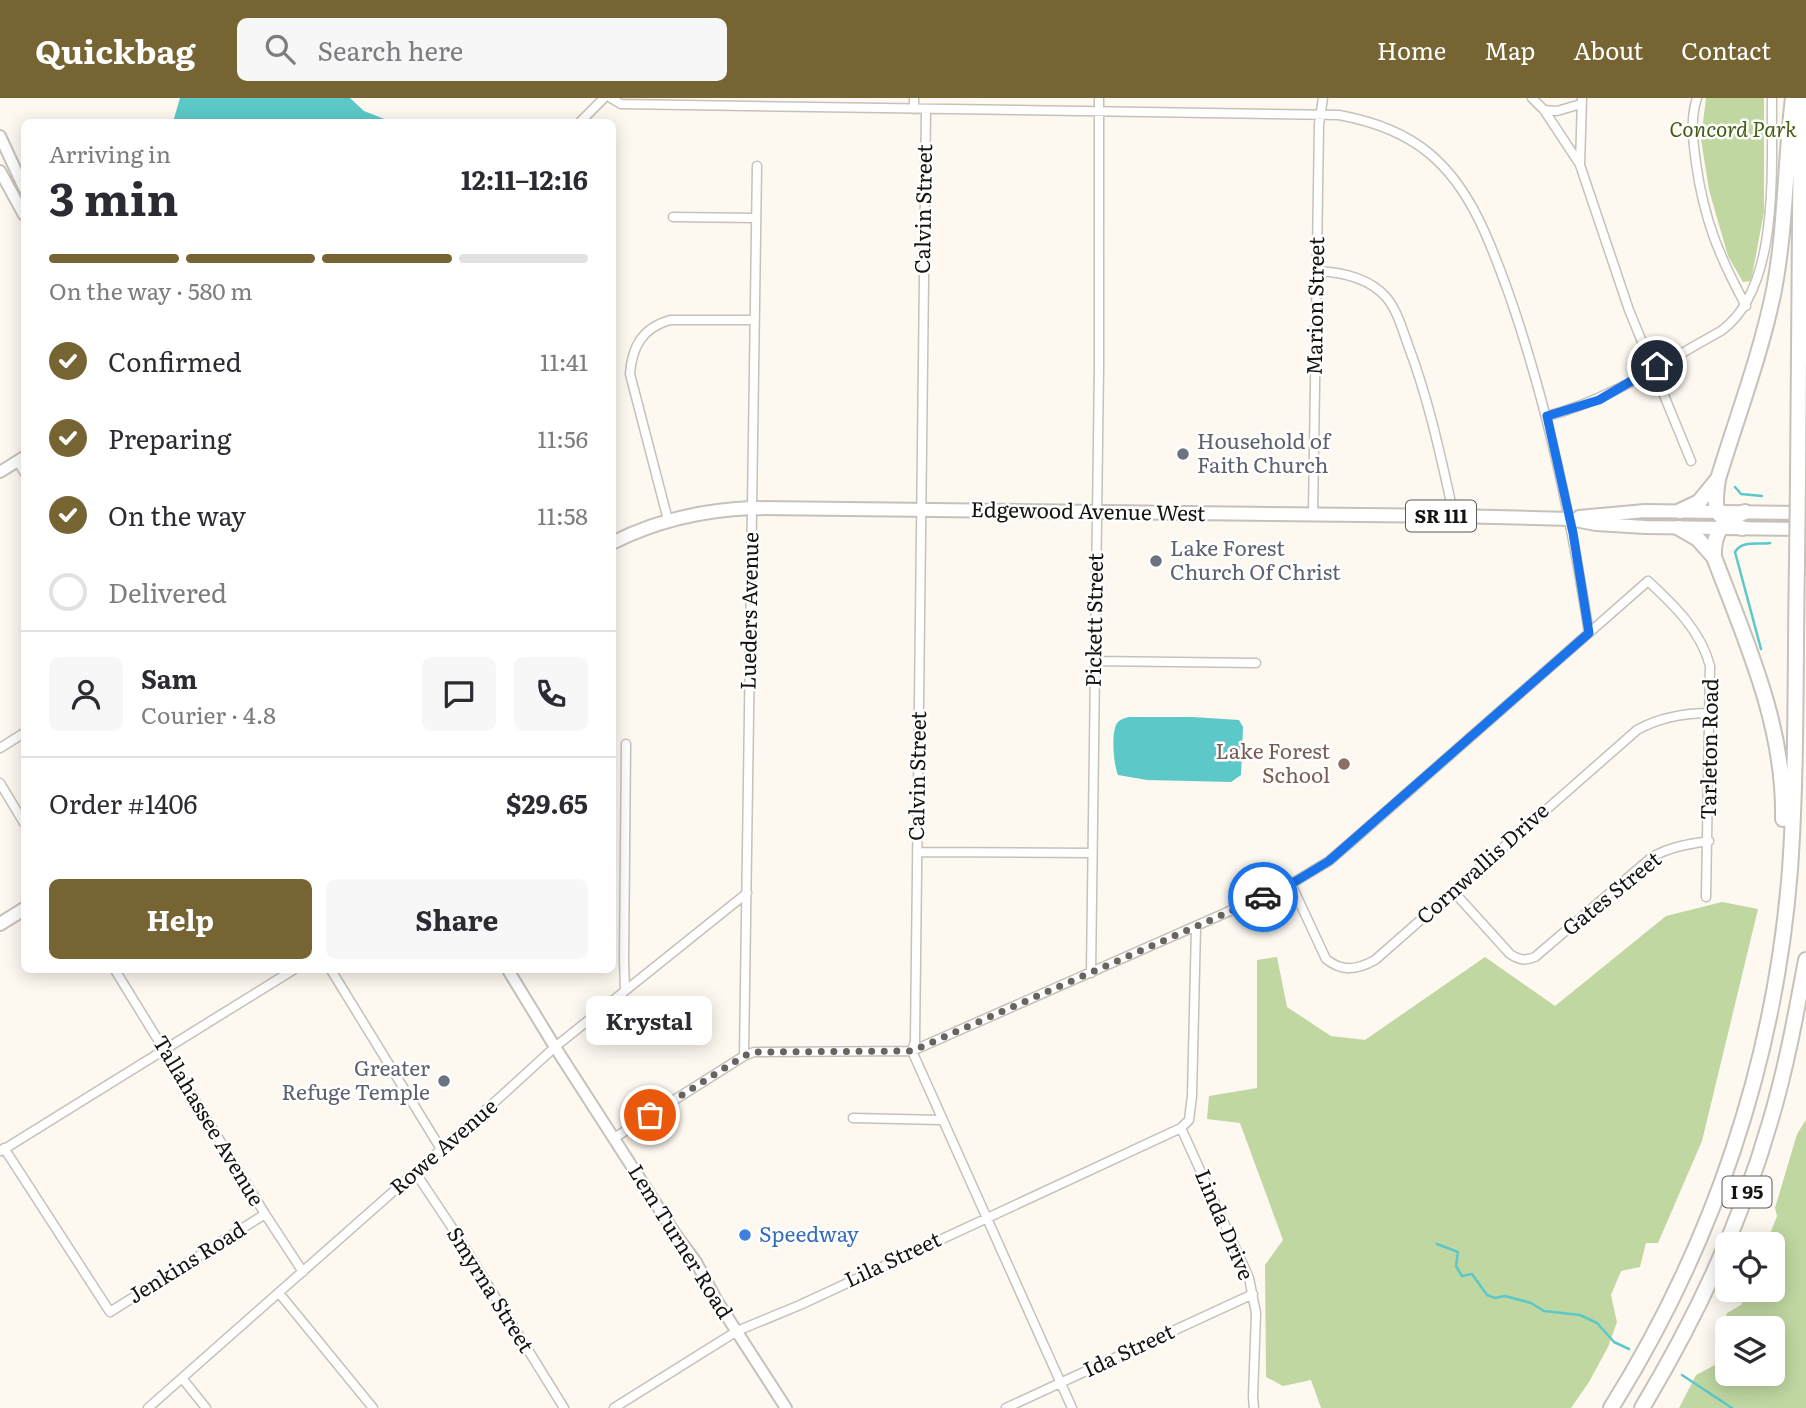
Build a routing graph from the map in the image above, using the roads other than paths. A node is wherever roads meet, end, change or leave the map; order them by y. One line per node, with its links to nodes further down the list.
1 (604, 98): 17 (street)
2 (611, 98): 12 (street)
3 (914, 98): 12 (street)
4 (1099, 98): 15 (street, Pickett Street)
5 (1323, 98): 16 (street, Marion Street)
6 (1532, 98): 14 (street)
7 (1697, 98): 27 (street)
8 (1772, 98): 27 (street)
9 (1793, 98): 34 (highway)
10 (1801, 98): 71 (highway, I 95, bridge)
11 (1582, 101): 14 (street); 19 (street)
12 (914, 109): 13 (street)
13 (926, 109): 15 (street); 36 (street, Calvin Street)
14 (1544, 110): 19 (street)
15 (1099, 112): 16 (street); 38 (street, Pickett Street)
16 (1321, 115): 26 (street, Marion Street); 30 (street)
17 (583, 119)
18 (0, 136): 22 (main road)
19 (1580, 165): 29 (street)
20 (757, 166): 25 (street, Lueders Avenue)
21 (0, 171): 23 (main road)
22 (21, 181)
23 (21, 210)
24 (673, 217): 25 (street)
25 (756, 218): 28 (street, Lueders Avenue)
26 (1317, 271): 41 (street, Marion Street); 42 (street)
27 (1746, 306): 29 (street)
28 (754, 320): 35 (street, Lueders Avenue); 44 (street)
29 (1652, 369): 30 (street); 32 (street)
30 (1547, 416): 43 (street)
31 (21, 459): 33 (main road)
32 (1691, 461)
33 (0, 472)
34 (1718, 479): 37 (highway); 45 (highway)
35 (752, 508): 36 (main road, Edgewood Avenue West / SR 111); 44 (main road, Edgewood Avenue West / SR 111); 65 (street, Lueders Avenue)
36 (920, 510): 38 (main road, Edgewood Avenue West / SR 111); 61 (street, Calvin Street)
37 (1680, 511): 43 (main road, Edgewood Avenue West / SR 111); 45 (main road, Edgewood Avenue West / SR 111)
38 (1097, 512): 41 (main road, Edgewood Avenue West / SR 111); 52 (street, Pickett Street)
39 (1745, 512): 40 (main road); 45 (highway)
40 (1806, 513)
41 (1313, 515): 42 (main road, Edgewood Avenue West / SR 111)
42 (1454, 516): 43 (main road, Edgewood Avenue West / SR 111)
43 (1570, 519): 46 (main road, Edgewood Avenue West / SR 111); 51 (street)
44 (668, 520): 49 (main road, Edgewood Avenue West / SR 111)
45 (1720, 521): 46 (main road, Edgewood Avenue West / SR 111); 47 (highway); 50 (highway)
46 (1679, 528): 50 (highway)
47 (1742, 528): 48 (main road)
48 (1806, 529)
49 (616, 541)
50 (1714, 557): 71 (highway)
51 (1589, 633): 54 (street, Tarleton Road); 63 (street)
52 (1094, 661): 53 (street); 62 (street, Pickett Street)
53 (1256, 663)
54 (1711, 713): 60 (street, Tarleton Road); 64 (street, Cornwallis Drive)
55 (21, 735): 57 (street)
56 (626, 744): 77 (street)
57 (0, 748)
58 (0, 783): 59 (street)
59 (21, 818)
60 (1709, 841): 64 (street, Gates Street); 66 (street, Tarleton Road)
61 (917, 852): 62 (street); 80 (street, Calvin Street)
62 (1092, 853): 76 (street, Pickett Street)
63 (1291, 884): 64 (street, Cornwallis Drive); 69 (street)
64 (1453, 891)
65 (747, 893): 77 (street, Rowe Avenue); 81 (street, Lueders Avenue)
66 (1706, 897)
67 (21, 911): 68 (main road)
68 (0, 925)
69 (1196, 928): 76 (street); 84 (street)
70 (1806, 960): 107 (highway, I 95)
71 (1778, 967): 106 (highway, I 95)
72 (117, 973): 79 (street, Tallahassee Avenue)
73 (288, 973): 79 (street)
74 (333, 973): 86 (street)
75 (510, 973): 78 (main road, Lem Turner Road)
76 (1091, 973): 80 (street)
77 (625, 990): 78 (street, Rowe Avenue)
78 (555, 1047): 85 (main road, Lem Turner Road); 86 (street, Rowe Avenue)
79 (164, 1049): 87 (street); 89 (street, Tallahassee Avenue)
80 (912, 1051): 81 (street); 83 (street, Calvin Street)
81 (744, 1056): 85 (street)
82 (853, 1118): 83 (street)
83 (941, 1120): 90 (street, Calvin Street)
84 (1181, 1128): 90 (street, Lila Street); 93 (street, Linda Drive)
85 (614, 1138): 94 (main road, Lem Turner Road)
86 (441, 1149): 88 (street, Rowe Avenue)
87 (2, 1150): 89 (street, Jenkins Road)
88 (415, 1172): 91 (street, Rowe Avenue); 100 (street, Smyrna Street)
89 (265, 1214): 91 (street, Tallahassee Avenue)
90 (986, 1218): 94 (street, Lila Street); 96 (street, Calvin Street)
91 (303, 1272): 92 (street, Rowe Avenue)
92 (279, 1293): 95 (street, Rowe Avenue); 99 (street)
93 (1253, 1294): 96 (street, Ida Street); 105 (street, Linda Drive)
94 (737, 1331): 101 (street, Lila Street); 102 (main road, Lem Turner Road)
95 (182, 1378): 97 (street, Rowe Avenue); 98 (street)
96 (1061, 1383): 103 (street, Ida Street); 104 (street, Calvin Street)
97 (148, 1408)
98 (206, 1408)
99 (373, 1408)
100 (564, 1408)
101 (614, 1408)
102 (786, 1408)
103 (1006, 1408)
104 (1072, 1408)
105 (1254, 1408)
106 (1611, 1408)
107 (1642, 1408)

